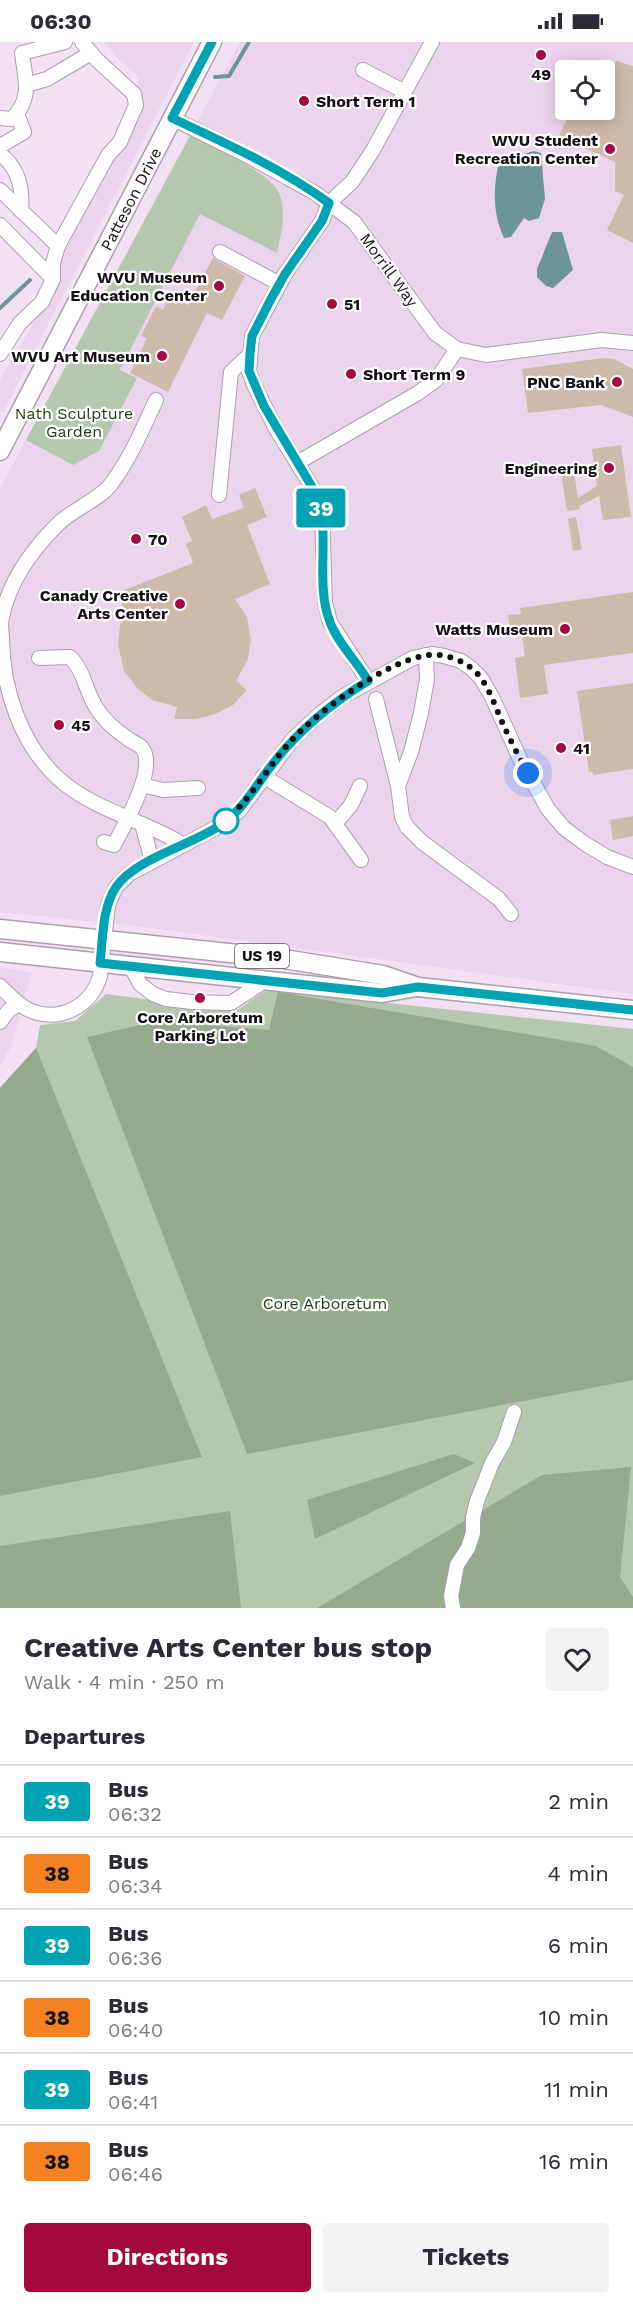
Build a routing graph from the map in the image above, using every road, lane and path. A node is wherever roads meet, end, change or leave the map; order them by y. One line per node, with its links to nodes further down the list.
1 (65, 42): 6 (street)
2 (212, 42): 10 (main road, Patteson Drive)
3 (432, 42): 7 (street)
4 (86, 47): 6 (street); 17 (street)
5 (363, 70): 7 (street)
6 (26, 85): 8 (street)
7 (405, 92): 14 (street)
8 (17, 114): 9 (street); 11 (street)
9 (0, 118)
10 (172, 118): 14 (street, Morrill Way); 29 (main road, Patteson Drive)
11 (0, 146)
12 (0, 154): 15 (street)
13 (0, 190): 15 (street)
14 (329, 203): 20 (street); 24 (street, Morrill Way)
15 (21, 211): 17 (street)
16 (0, 225): 19 (street)
17 (58, 246): 19 (street)
18 (220, 252): 20 (street)
19 (53, 279): 21 (street)
20 (280, 284): 27 (street)
21 (19, 325): 22 (street); 26 (street)
22 (0, 334)
23 (626, 343): 24 (street, Morrill Way); 25 (street, Morrill Way)
24 (457, 349): 31 (street)
25 (633, 352)
26 (0, 354)
27 (250, 354): 31 (street); 32 (street)
28 (156, 400): 42 (street)
29 (5, 428): 30 (main road, Patteson Drive)
30 (0, 452)
31 (297, 464): 35 (street)
32 (219, 495)
33 (426, 655): 35 (street); 40 (street); 49 (street)
34 (39, 658): 38 (street)
35 (368, 681): 37 (street)
36 (376, 699): 40 (street)
37 (263, 776): 44 (street); 46 (street)
38 (142, 785): 41 (street); 42 (street)
39 (360, 786): 44 (street)
40 (398, 786): 50 (street)
41 (198, 788)
42 (128, 818): 43 (street); 45 (street)
43 (142, 824): 46 (street); 48 (street)
44 (335, 824): 47 (street)
45 (104, 842)
46 (184, 845): 48 (street)
47 (361, 860)
48 (152, 861): 52 (street)
49 (633, 867)
50 (511, 914)
51 (0, 929): 52 (main road, US 19)
52 (103, 940): 54 (street); 58 (main road, US 19)
53 (0, 952): 54 (main road, US 19)
54 (100, 963): 55 (main road, US 19); 59 (street)
55 (131, 968): 56 (main road, US 19); 56 (street)
56 (266, 980): 58 (main road, US 19)
57 (0, 986): 59 (street)
58 (418, 987): 60 (main road, US 19)
59 (19, 1004): 61 (street)
60 (633, 1010)
61 (0, 1022)
62 (514, 1412): 63 (street)
63 (453, 1608)

